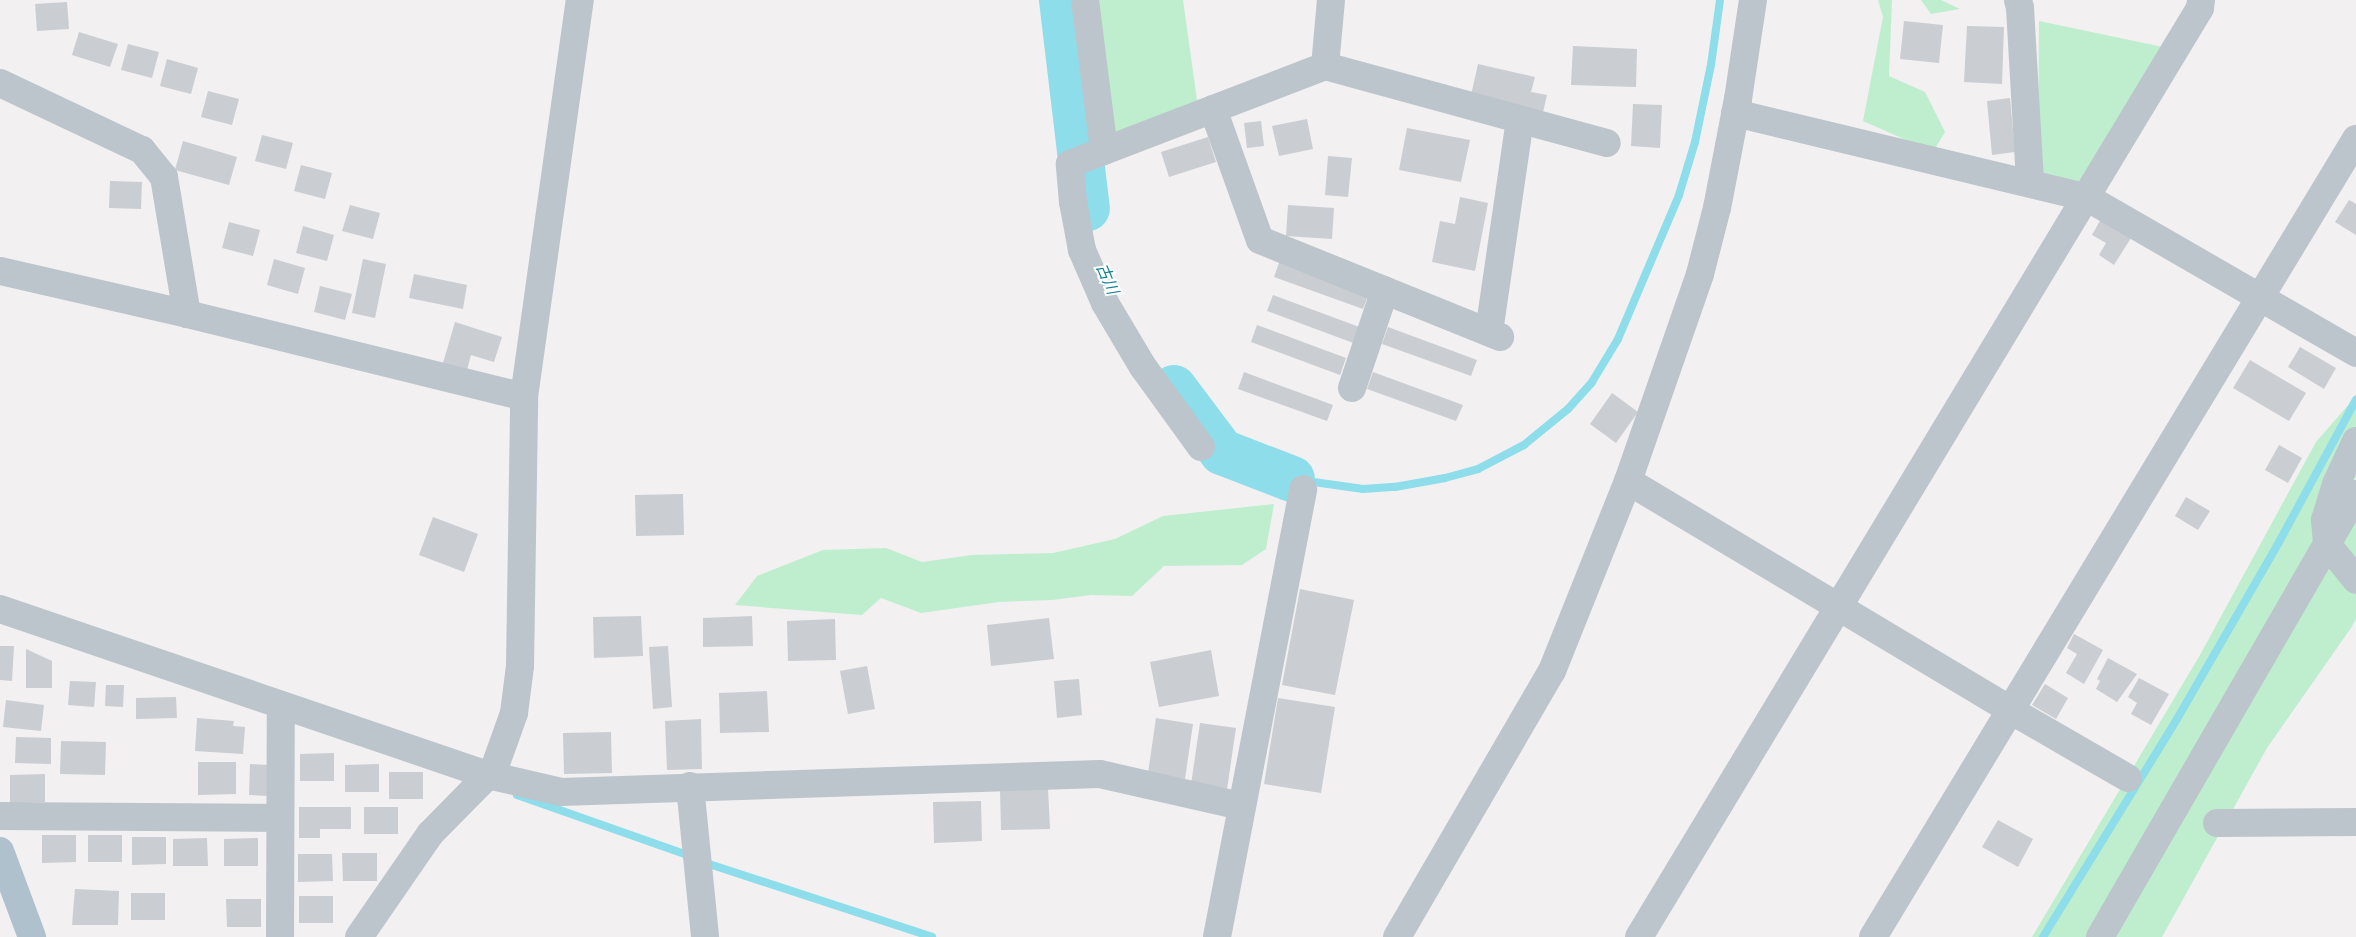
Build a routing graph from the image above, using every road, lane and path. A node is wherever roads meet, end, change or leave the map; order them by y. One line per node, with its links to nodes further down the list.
1 (580, 0): 23 (street)
2 (1085, 0): 14 (street)
3 (1331, 0): 7 (street)
4 (1753, 0): 10 (street)
5 (2018, 0): 15 (street)
6 (2202, 2): 16 (street)
7 (1324, 66): 9 (street); 11 (street)
8 (0, 83): 20 (street)
9 (1213, 109): 14 (street); 18 (street)
10 (1735, 112): 15 (street); 26 (street)
11 (1520, 120): 13 (street); 18 (street)
12 (2356, 139): 19 (street)
13 (1607, 143)
14 (1104, 151): 25 (street)
15 (2030, 183): 16 (street)
16 (2086, 196): 19 (street); 31 (street)
17 (0, 271): 20 (street)
18 (1385, 290): 22 (street)
19 (2260, 297): 21 (street); 34 (street)
20 (187, 314): 23 (street)
21 (2356, 353)
22 (1352, 388)
23 (524, 397): 35 (street)
24 (2356, 441): 29 (street)
25 (1201, 447)
26 (1628, 481): 31 (street); 49 (street)
27 (1303, 489): 38 (street)
28 (2356, 494): 29 (street)
29 (2328, 544): 30 (street); 52 (street)
30 (2356, 580)
31 (1839, 606): 34 (street); 50 (street)
32 (0, 609): 33 (street)
33 (281, 705): 35 (street); 40 (street)
34 (2010, 710): 36 (street); 51 (street)
35 (488, 775): 37 (street); 46 (street)
36 (2128, 778)
37 (690, 786): 38 (street); 47 (street)
38 (1241, 806): 48 (street)
39 (0, 816): 40 (street)
40 (280, 818): 45 (street)
41 (2356, 822): 42 (street)
42 (2217, 823)
43 (0, 850): 44 (main road)
44 (32, 937)
45 (280, 937)
46 (359, 937)
47 (706, 937)
48 (1217, 937)
49 (1397, 937)
50 (1639, 937)
51 (1873, 937)
52 (2100, 937)

